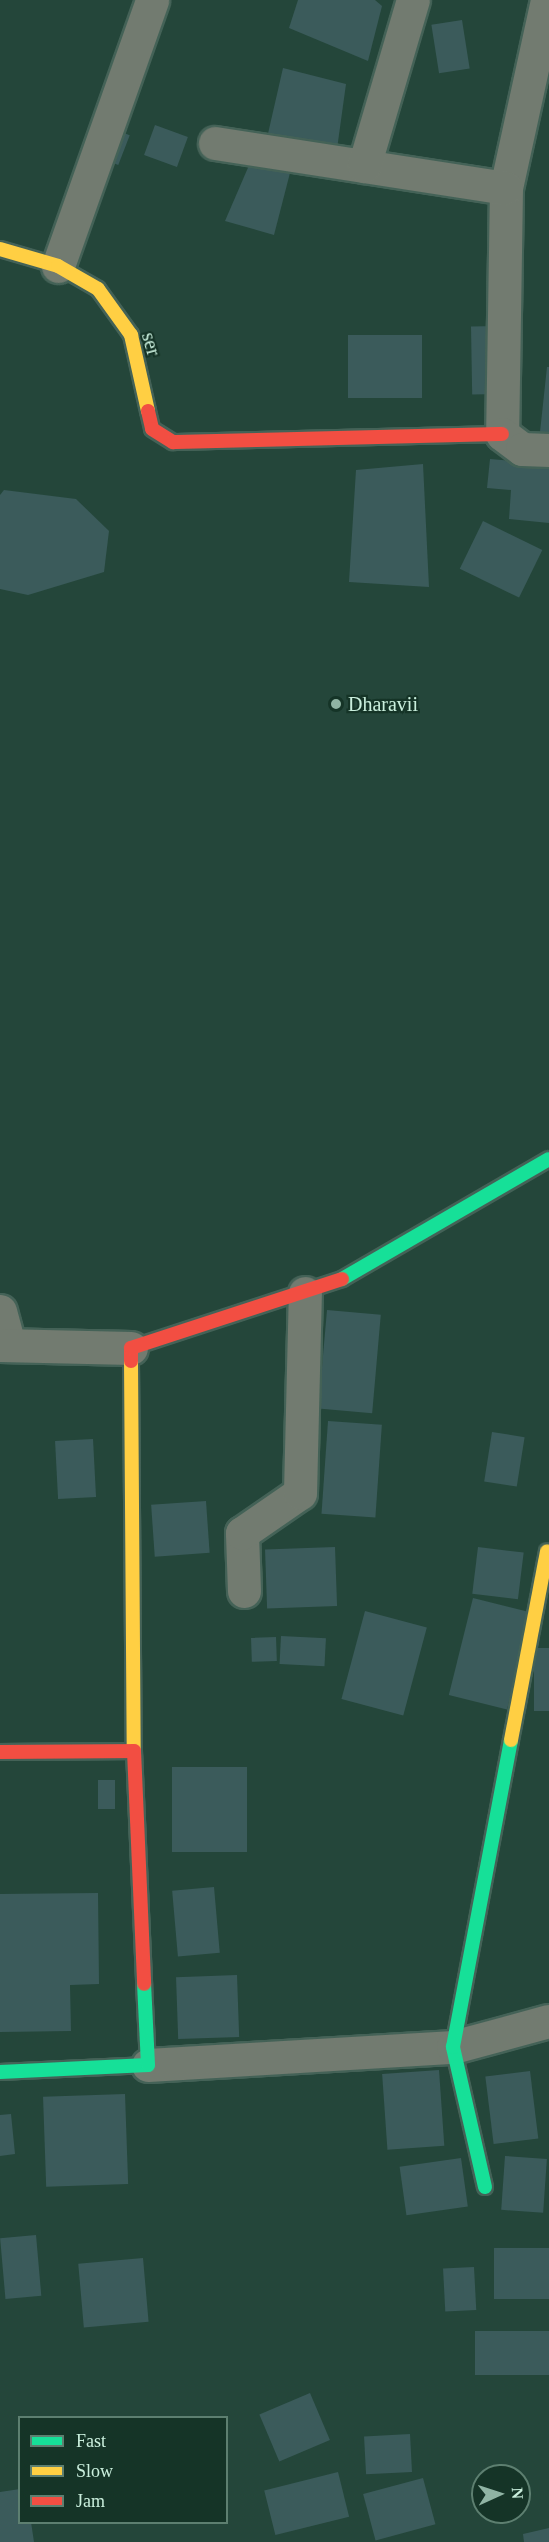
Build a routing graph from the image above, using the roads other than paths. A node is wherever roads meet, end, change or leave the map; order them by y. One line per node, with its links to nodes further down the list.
1 (152, 0): 8 (street)
2 (413, 0): 5 (street)
3 (548, 0): 6 (street)
4 (214, 144): 5 (street)
5 (364, 166): 6 (street)
6 (506, 188): 9 (street)
7 (0, 249): 8 (street, ser)
8 (58, 266): 9 (street, ser)
9 (502, 434): 10 (street)
10 (549, 450)
11 (549, 1159): 12 (street)
12 (305, 1293): 15 (street); 17 (street)
13 (0, 1311): 14 (street)
14 (4, 1345): 15 (street)
15 (131, 1348): 18 (street)
16 (548, 1551): 21 (street)
17 (244, 1591)
18 (134, 1751): 19 (street); 22 (street)
19 (0, 1752)
20 (549, 2021): 21 (street)
21 (453, 2047): 22 (street); 24 (street)
22 (148, 2065): 23 (street)
23 (0, 2072)
24 (485, 2187)

